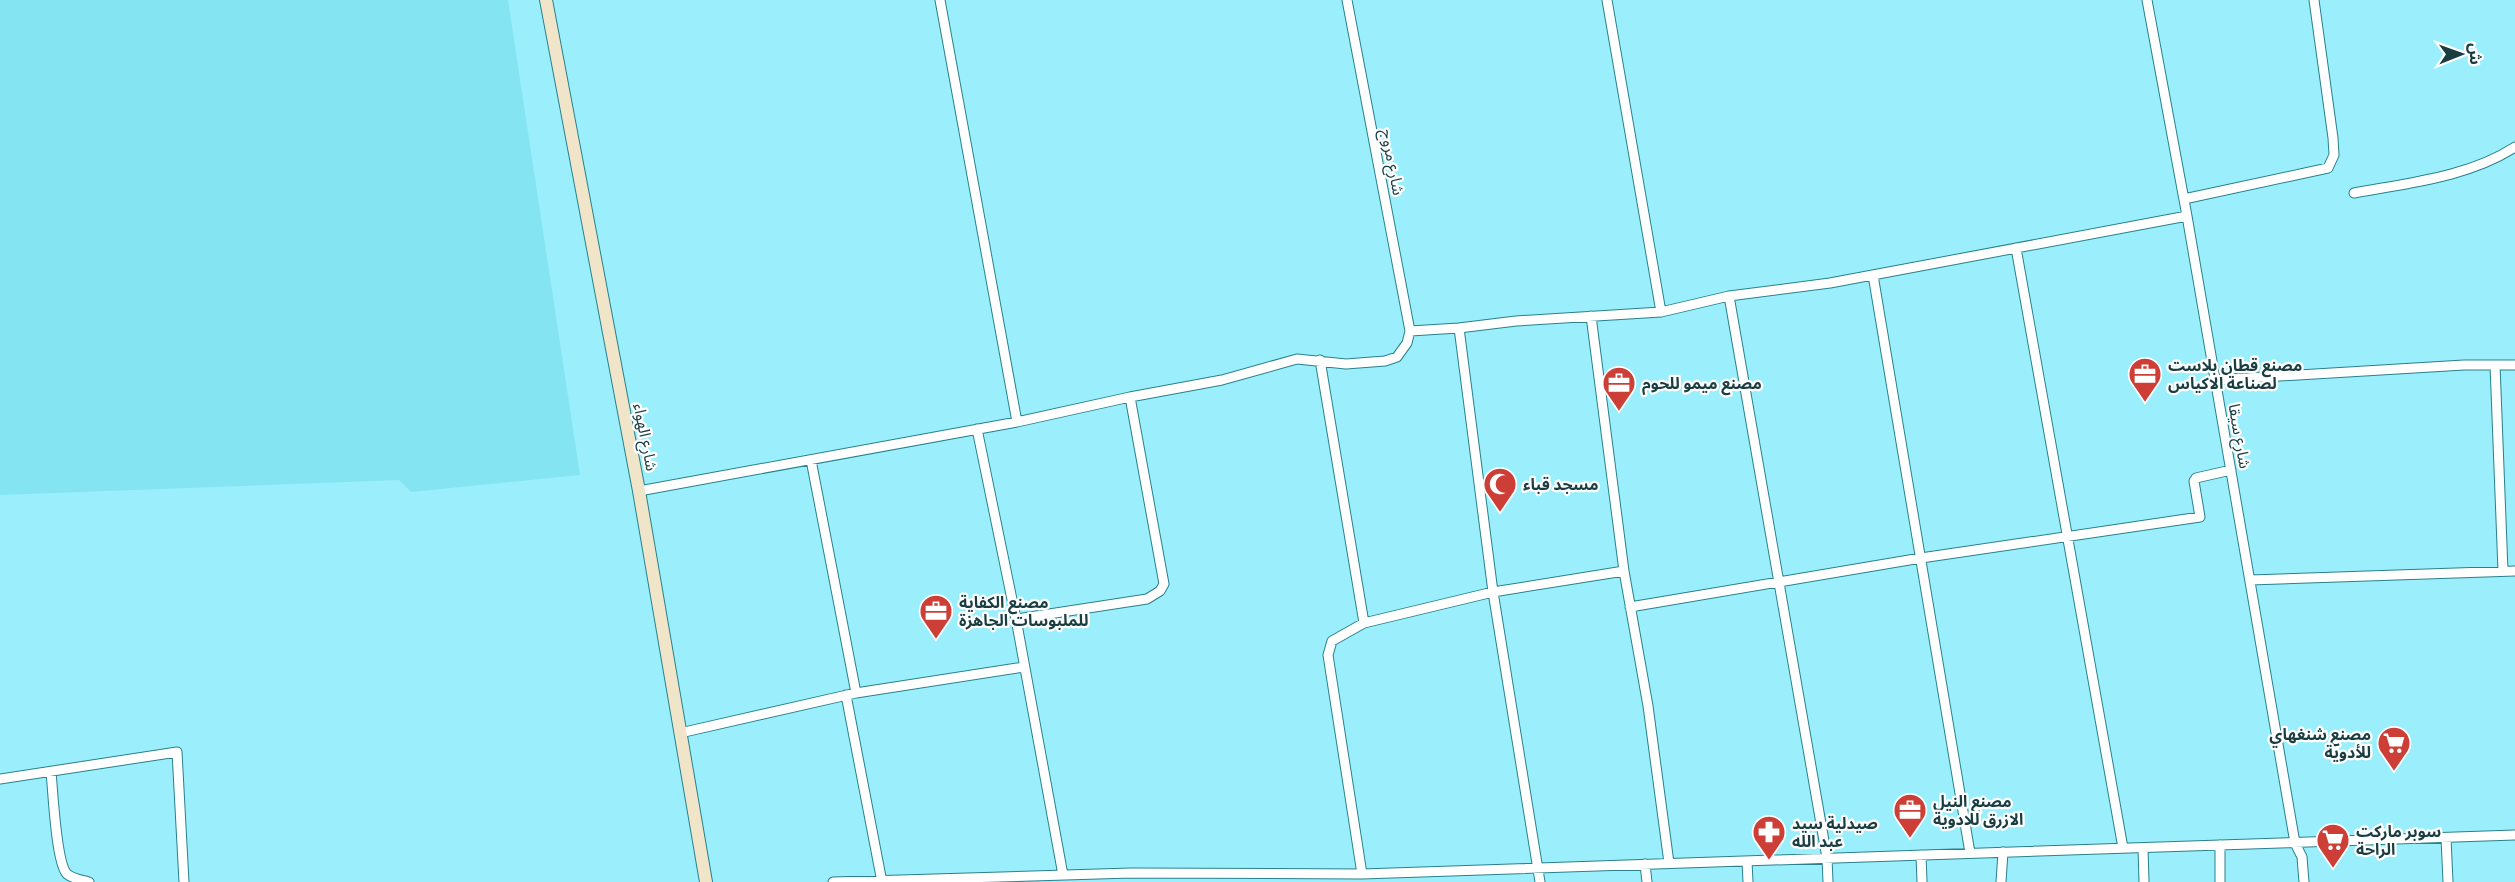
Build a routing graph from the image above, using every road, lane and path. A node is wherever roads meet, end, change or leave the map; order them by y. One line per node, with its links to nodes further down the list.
1 (546, 0): 27 (street, شارع الهواء)
2 (940, 0): 23 (street)
3 (1347, 0): 17 (street, شارع مروج)
4 (1607, 0): 14 (street)
5 (2147, 0): 9 (street, شارع سيقا)
6 (2314, 0): 9 (street)
7 (2515, 147): 8 (street)
8 (2354, 193)
9 (2184, 199): 10 (street, شارع سيقا)
10 (2187, 216): 11 (street); 21 (street, شارع سيقا)
11 (2016, 248): 12 (street); 28 (street)
12 (1873, 275): 13 (street); 29 (street)
13 (1729, 296): 14 (street); 33 (street)
14 (1661, 312): 15 (street)
15 (1591, 316): 16 (street); 30 (street)
16 (1459, 328): 17 (street); 35 (street)
17 (1410, 331): 18 (street)
18 (1320, 360): 22 (street); 38 (street)
19 (2495, 365): 20 (street); 21 (street); 31 (street)
20 (2515, 365)
21 (2215, 380): 26 (street, شارع سيقا)
22 (1130, 397): 23 (street); 37 (street)
23 (1017, 423): 24 (street)
24 (977, 429): 25 (street); 37 (street)
25 (810, 460): 27 (street); 40 (street)
26 (2231, 470): 28 (street); 34 (street, شارع سيقا)
27 (639, 491): 41 (street, شارع الهواء)
28 (2066, 536): 29 (street); 48 (street)
29 (1921, 558): 33 (street); 51 (street)
30 (1624, 571): 35 (street); 36 (street)
31 (2503, 571): 32 (street); 34 (street)
32 (2515, 571)
33 (1780, 580): 36 (street); 53 (street)
34 (2250, 580): 46 (street, شارع سيقا)
35 (1493, 592): 38 (street); 57 (street)
36 (1630, 607): 55 (street)
37 (1016, 619): 39 (street)
38 (1364, 623): 58 (street)
39 (1024, 668): 40 (street); 59 (street)
40 (851, 694): 41 (street); 60 (street)
41 (680, 733): 63 (street, شارع الهواء)
42 (51, 772): 43 (street); 61 (street); 62 (street)
43 (0, 779)
44 (2515, 835): 45 (street)
45 (2446, 838): 46 (street); 74 (street)
46 (2295, 843): 47 (street); 73 (street, شارع سيقا)
47 (2220, 845): 49 (street); 72 (street)
48 (2123, 848): 49 (street); 50 (street)
49 (2144, 848): 71 (street)
50 (2003, 852): 51 (street); 70 (street)
51 (1970, 853): 52 (street)
52 (1921, 855): 53 (street); 69 (street)
53 (1827, 858): 54 (street); 68 (street)
54 (1747, 861): 55 (street); 67 (street)
55 (1669, 863): 56 (street)
56 (1646, 864): 57 (street); 66 (street)
57 (1539, 868): 58 (street); 65 (street)
58 (1362, 874): 59 (street)
59 (1063, 875): 60 (street)
60 (881, 881): 64 (street)
61 (89, 882)
62 (184, 882)
63 (706, 882)
64 (833, 882)
65 (1540, 882)
66 (1647, 882)
67 (1748, 882)
68 (1828, 882)
69 (1922, 882)
70 (2001, 882)
71 (2144, 882)
72 (2220, 882)
73 (2304, 882)
74 (2448, 882)

